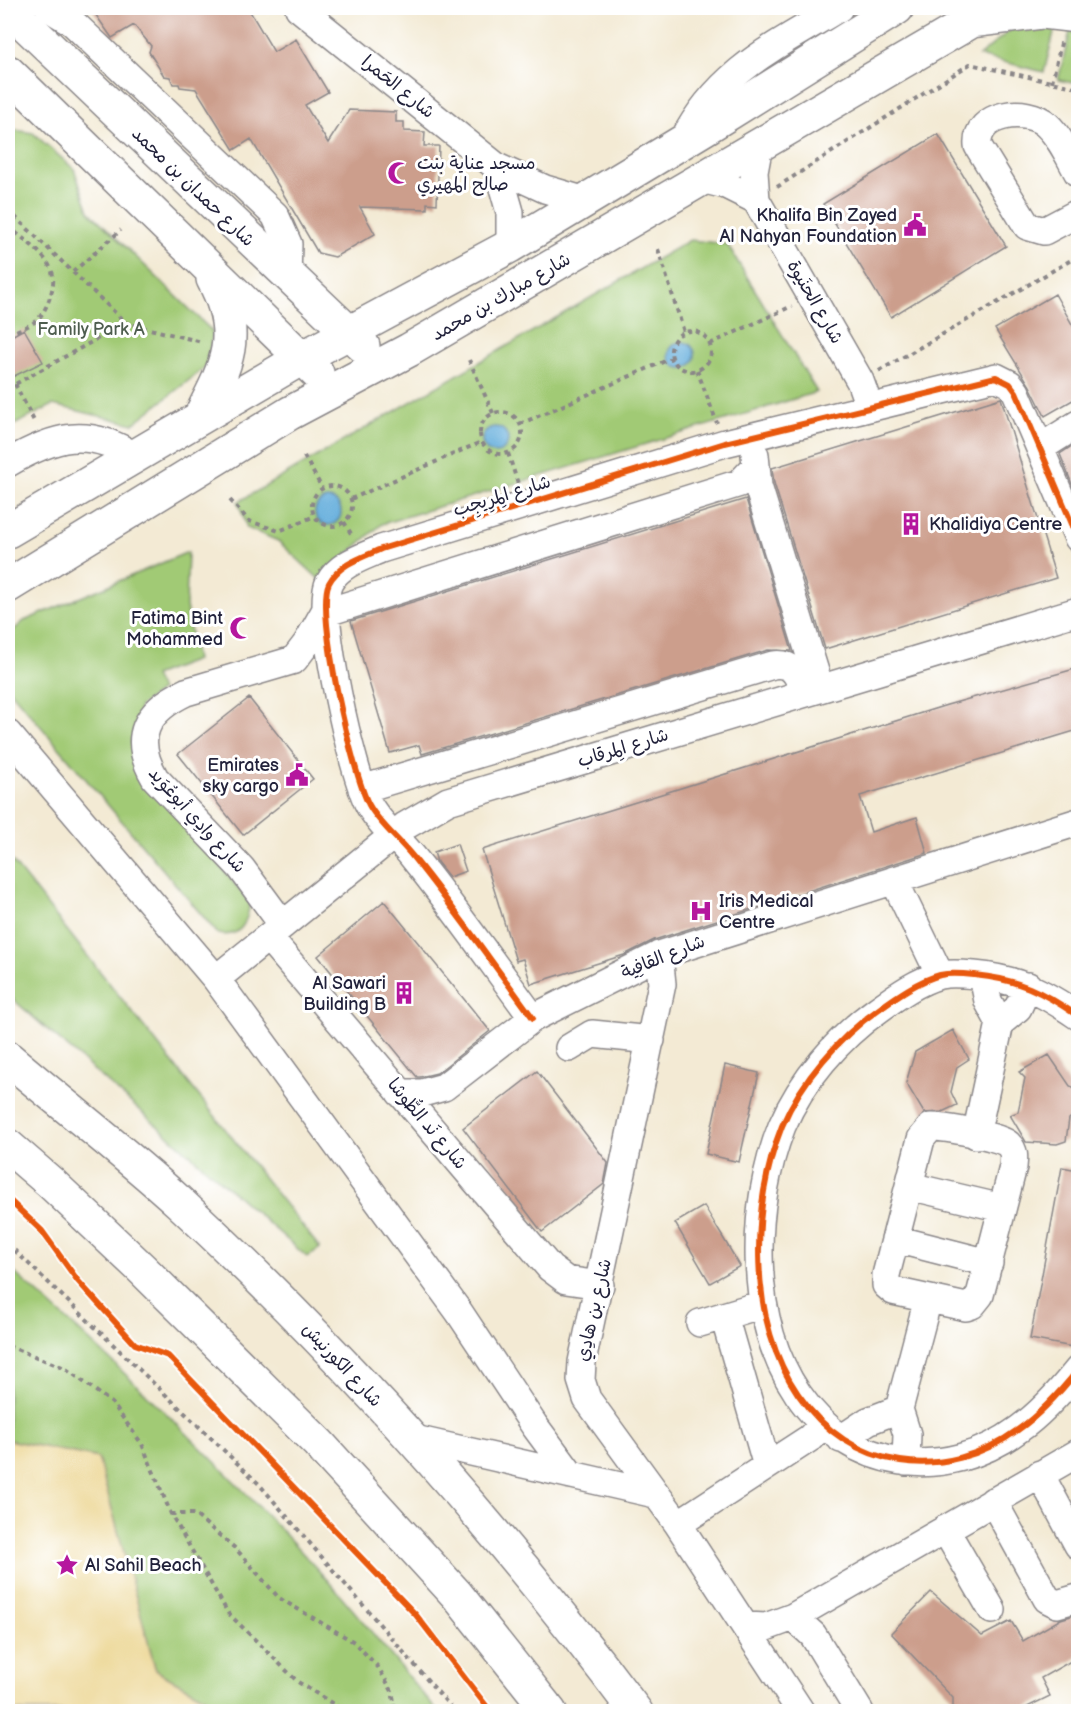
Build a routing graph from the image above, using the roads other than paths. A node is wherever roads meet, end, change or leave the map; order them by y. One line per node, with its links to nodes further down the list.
1 (8, 8): 19 (main road, شارع حمدان بن محمد)
2 (49, 8): 19 (street)
3 (839, 8): 9 (street)
4 (897, 8): 9 (main road)
5 (307, 10): 11 (street, شارع الحَمرا)
6 (982, 14): 7 (main road); 10 (main road, شارع مبارك بن محمد)
7 (1071, 26)
8 (8, 74): 18 (main road)
9 (683, 141): 14 (main road)
10 (759, 145): 13 (main road, شارع مبارك بن محمد); 15 (street, شارع الحنَيوة)
11 (497, 167): 14 (street, شارع الحَمرا); 17 (street)
12 (1078, 173): 16 (street)
13 (701, 179): 15 (street); 22 (main road, شارع مبارك بن محمد)
14 (582, 200): 17 (main road)
15 (756, 200): 24 (street, شارع الحنَيوة)
16 (1078, 213)
17 (510, 246): 20 (main road)
18 (205, 264): 21 (main road); 25 (main road)
19 (287, 276): 20 (main road, شارع حمدان بن محمد)
20 (348, 333): 21 (main road); 22 (main road, شارع حمدان بن محمد)
21 (302, 358): 23 (main road); 25 (main road)
22 (382, 364): 23 (main road, شارع مبارك بن محمد)
23 (332, 390): 34 (main road, شارع مبارك بن محمد)
24 (865, 394): 27 (street, شارع المِرِيجِب); 28 (street, شارع المِرِيجِب)
25 (200, 417): 29 (main road)
26 (1078, 424): 28 (street)
27 (754, 435): 31 (street); 36 (street, شارع المِرِيجِب)
28 (1040, 448): 33 (street, شارع المِرِيجِب)
29 (136, 457): 30 (street); 32 (main road)
30 (8, 463)
31 (756, 466): 36 (street); 39 (street)
32 (8, 531)
33 (1078, 538)
34 (8, 586)
35 (1078, 611): 39 (street, شارع المِرقاب)
36 (324, 613): 37 (street); 38 (street, شارع المِرِيجِب)
37 (294, 660): 38 (street); 45 (street, شارع وادِي أبوعُوَيد)
38 (335, 684): 41 (street, شارع المِرِيجِب)
39 (812, 690): 41 (street); 43 (street, شارع المِرقاب)
40 (8, 734): 49 (street)
41 (362, 789): 43 (street, شارع المِرِيجِب)
42 (1078, 822): 44 (street, شارع القافِية)
43 (394, 836): 45 (street, شارع المِرقاب); 52 (street, شارع المِرِيجِب)
44 (894, 880): 46 (street, شارع القافِية); 47 (street)
45 (276, 931): 49 (street, شارع المِرقاب); 58 (street, شارع نَد الطُّوشا)
46 (658, 955): 52 (street, شارع القافِية); 54 (street, شارع بن هادِي)
47 (940, 975): 48 (street); 68 (street)
48 (983, 976): 50 (street); 53 (street)
49 (216, 979): 71 (street)
50 (1028, 986): 51 (street); 53 (street)
51 (1078, 1016)
52 (533, 1018): 57 (street, شارع القافِية)
53 (1000, 1023): 60 (street)
54 (651, 1040): 55 (street); 66 (street, شارع بن هادِي)
55 (569, 1048)
56 (8, 1058): 73 (main road, شارع الكورنيش)
57 (444, 1087): 58 (street, شارع القافِية); 59 (street)
58 (400, 1093): 59 (street, شارع نَد الطُّوشا)
59 (431, 1128): 66 (street, شارع نَد الطُّوشا)
60 (976, 1135): 62 (street); 63 (street)
61 (8, 1146): 89 (main road)
62 (909, 1186): 63 (street); 64 (street)
63 (1002, 1208): 65 (street)
64 (895, 1239): 65 (street); 67 (street)
65 (989, 1263): 67 (street)
66 (600, 1285): 80 (street, شارع بن هادِي)
67 (928, 1299): 70 (street)
68 (763, 1304): 72 (street); 77 (street)
69 (1078, 1370): 75 (street)
70 (899, 1408): 72 (street); 75 (street)
71 (534, 1425): 76 (street); 79 (street)
72 (832, 1431): 75 (street); 77 (street)
73 (410, 1438): 76 (street); 90 (main road, شارع الكورنيش)
74 (1078, 1454): 78 (street)
75 (906, 1462)
76 (522, 1464): 79 (street)
77 (766, 1466): 82 (street)
78 (1040, 1474): 81 (street); 84 (street)
79 (571, 1475): 80 (street)
80 (655, 1494): 82 (street, شارع بن هادِي)
81 (993, 1501): 83 (street); 85 (street)
82 (678, 1524): 88 (street, شارع بن هادِي)
83 (945, 1529): 86 (street); 87 (street)
84 (1078, 1545)
85 (1078, 1598)
86 (992, 1610)
87 (793, 1617): 88 (street); 92 (street)
88 (746, 1626): 91 (street, شارع بن هادِي)
89 (550, 1712)
90 (636, 1712)
91 (801, 1712)
92 (860, 1712)

